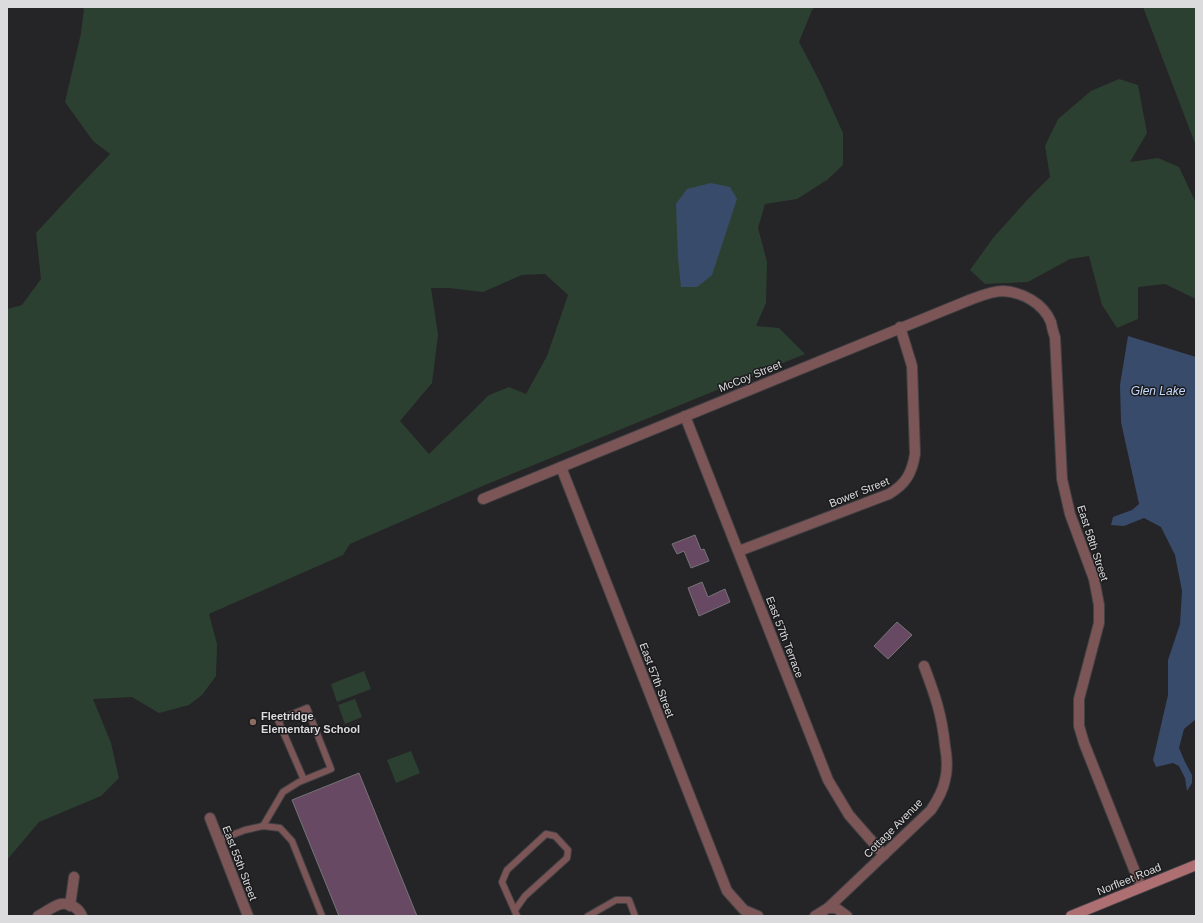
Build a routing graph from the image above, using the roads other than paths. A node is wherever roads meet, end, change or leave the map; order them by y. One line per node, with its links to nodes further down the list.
1 (1029, 298): 2 (street, McCoy Street); 15 (street, East 58th Street)
2 (900, 327): 3 (street, McCoy Street); 6 (street, Bower Street)
3 (685, 416): 4 (street, McCoy Street); 6 (street, East 57th Terrace)
4 (560, 467): 5 (street, McCoy Street); 26 (street, East 57th Street)
5 (483, 499)
6 (739, 551): 12 (street, East 57th Terrace)
7 (924, 666): 12 (street, Cottage Avenue)
8 (304, 780): 8 (lane); 10 (lane)
9 (210, 818): 11 (street, East 55th Street)
10 (263, 826): 11 (lane); 23 (lane)
11 (219, 840): 22 (street, East 55th Street)
12 (884, 854): 17 (street, Cottage Avenue)
13 (1196, 865): 15 (street, Norfleet Road)
14 (74, 877): 16 (street)
15 (1141, 887): 19 (street, Norfleet Road)
16 (70, 906): 20 (street); 21 (street)
17 (828, 908): 27 (street, Cottage Avenue); 28 (street)
18 (516, 913): 18 (lane)
19 (1078, 915)
20 (38, 916)
21 (82, 916)
22 (248, 916)
23 (322, 916)
24 (588, 916): 25 (lane)
25 (634, 916)
26 (758, 916)
27 (815, 916)
28 (847, 916)

